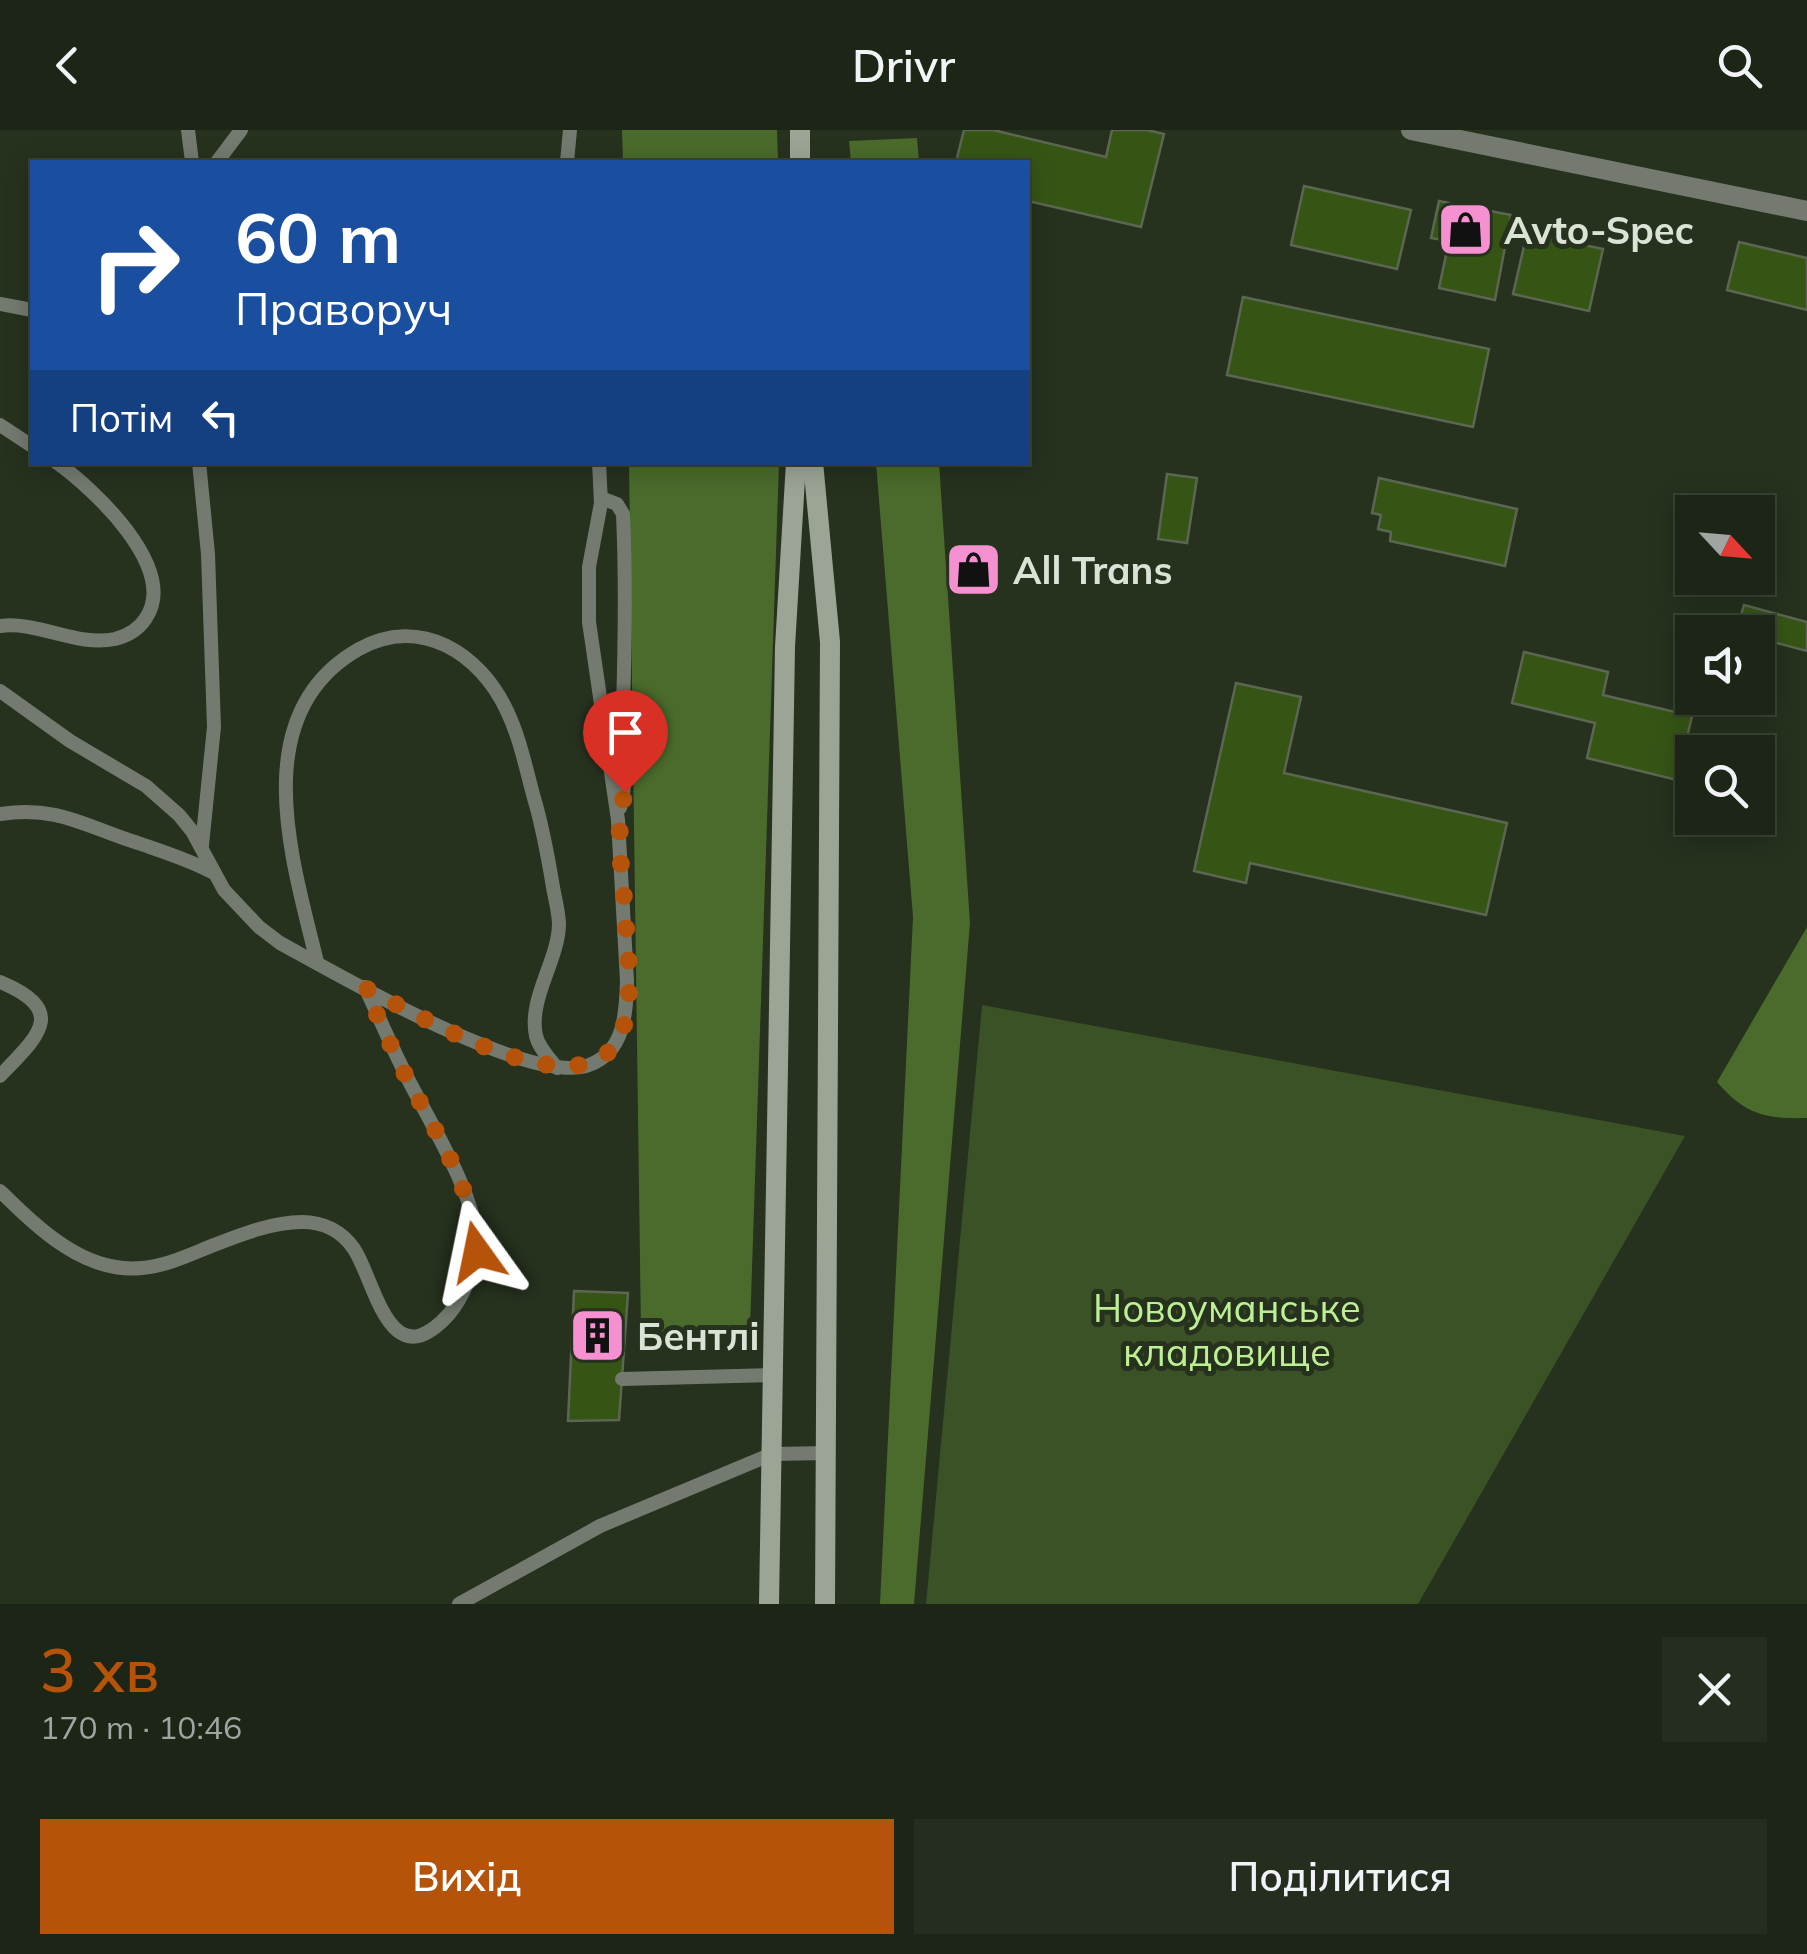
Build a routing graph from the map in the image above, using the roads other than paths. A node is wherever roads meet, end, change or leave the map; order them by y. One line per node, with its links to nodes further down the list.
1 (188, 130): 6 (lane)
2 (241, 130): 7 (lane)
3 (570, 130): 8 (lane)
4 (800, 130): 9 (main road)
5 (1411, 130): 10 (street)
6 (192, 160)
7 (218, 160)
8 (568, 160)
9 (800, 160)
10 (1807, 211)
11 (5, 308): 12 (lane)
12 (30, 310)
13 (0, 425): 14 (lane)
14 (30, 445)
15 (60, 465): 21 (lane)
16 (199, 465): 25 (lane)
17 (599, 465): 20 (lane)
18 (796, 465): 33 (main road)
19 (813, 465): 35 (main road)
20 (601, 498): 24 (lane); 24 (lane)
21 (0, 626)
22 (0, 690): 25 (lane)
23 (0, 814): 26 (lane)
24 (618, 820): 30 (lane)
25 (202, 849): 26 (lane)
26 (212, 872): 27 (lane)
27 (317, 962): 29 (lane); 30 (lane)
28 (0, 982): 31 (lane)
29 (365, 988): 30 (lane); 32 (lane)
30 (556, 1068)
31 (0, 1076)
32 (0, 1191)
33 (773, 1376): 34 (lane); 36 (main road)
34 (622, 1379)
35 (827, 1453): 36 (lane); 39 (main road)
36 (772, 1454): 37 (lane); 38 (main road)
37 (459, 1604)
38 (769, 1604)
39 (824, 1604)

